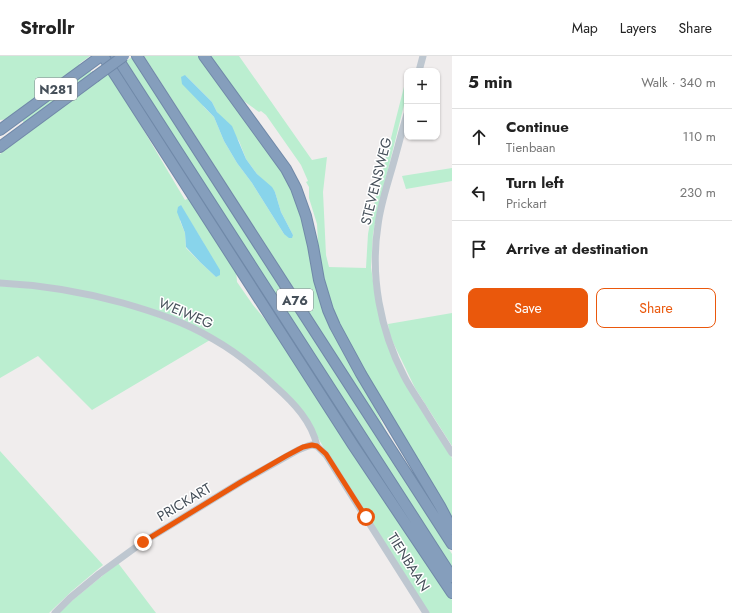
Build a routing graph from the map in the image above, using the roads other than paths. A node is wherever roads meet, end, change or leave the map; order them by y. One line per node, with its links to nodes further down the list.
1 (102, 56): 9 (highway, N281); 17 (highway, A76)
2 (116, 56): 16 (highway, A76)
3 (124, 56): 10 (highway, N281, bridge)
4 (138, 56): 15 (highway, A76)
5 (204, 56): 14 (highway, A76)
6 (423, 56): 7 (street)
7 (420, 68)
8 (404, 125): 13 (street, STEVENSWEG)
9 (0, 130)
10 (0, 146)
11 (0, 283): 12 (street, WEIWEG)
12 (317, 446): 18 (street, PRICKART); 19 (street, TIENBAAN)
13 (452, 453)
14 (452, 529)
15 (452, 544)
16 (452, 577)
17 (452, 593)
18 (55, 613)
19 (426, 613)

